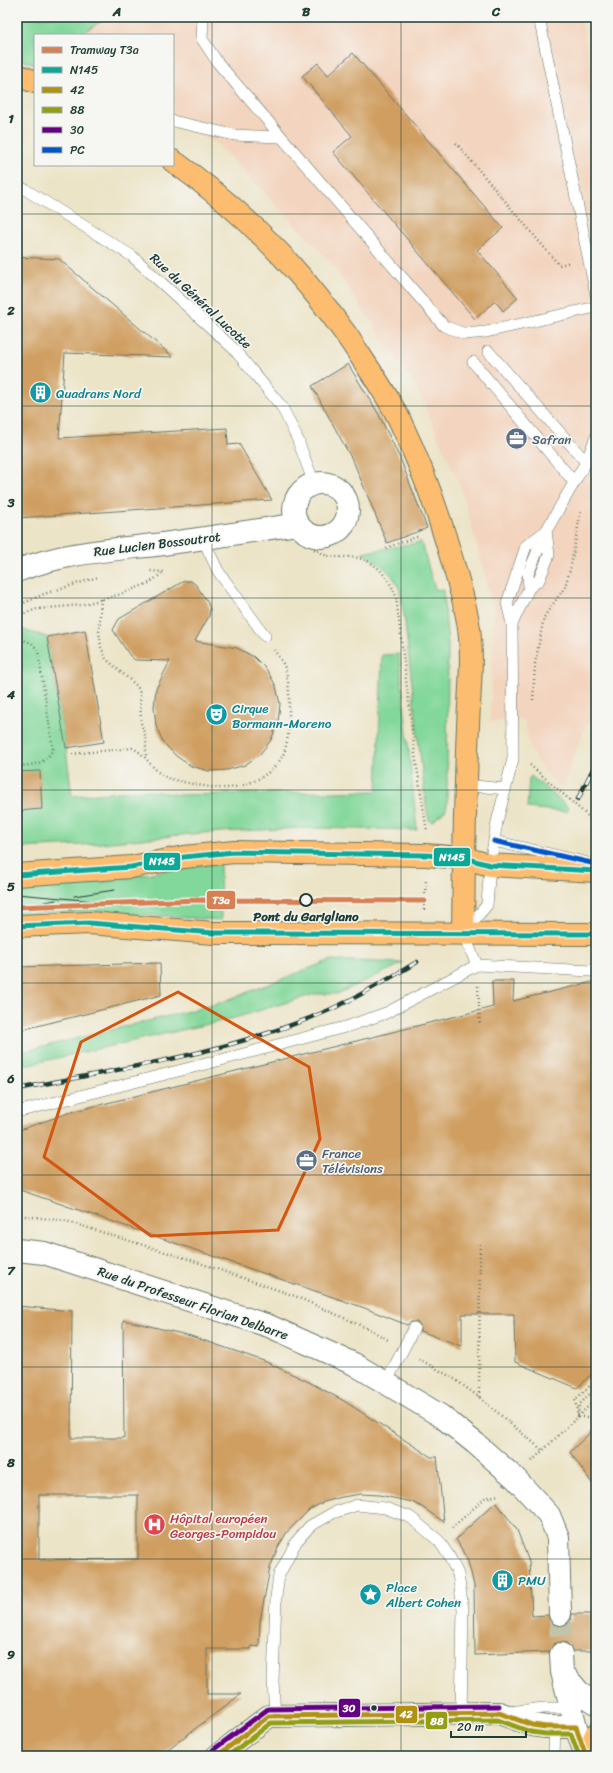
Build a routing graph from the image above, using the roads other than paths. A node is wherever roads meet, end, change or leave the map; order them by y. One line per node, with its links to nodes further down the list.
1 (203, 17): 6 (lane)
2 (539, 17): 9 (lane)
3 (17, 75): 4 (main road)
4 (34, 82)
5 (174, 121): 6 (lane)
6 (281, 137): 10 (lane)
7 (174, 162): 23 (main road)
8 (17, 186): 16 (lane, Rue du Général Lucotte)
9 (596, 295)
10 (596, 307)
11 (488, 351): 14 (lane)
12 (473, 362): 15 (lane)
13 (596, 437): 14 (lane)
14 (586, 462): 15 (lane)
15 (574, 482): 18 (lane)
16 (314, 484): 17 (street); 17 (street)
17 (298, 524): 19 (street, Rue Lucien Bossoutrot)
18 (546, 531): 21 (lane); 21 (lane)
19 (203, 539): 20 (street, Rue Lucien Bossoutrot); 22 (lane)
20 (17, 571)
21 (512, 624): 24 (lane)
22 (265, 636)
23 (465, 785): 24 (lane); 26 (main road)
24 (505, 788): 25 (lane)
25 (494, 841): 27 (lane); 28 (lane)
26 (464, 858): 27 (main road); 30 (main road); 32 (main road)
27 (490, 864): 29 (main road); 32 (lane)
28 (596, 864)
29 (596, 871)
30 (17, 875)
31 (17, 926): 32 (main road)
32 (463, 933): 33 (main road); 34 (lane)
33 (596, 934)
34 (477, 965): 35 (lane); 36 (lane)
35 (596, 967)
36 (17, 1112)
37 (17, 1250): 39 (street, Rue du Professeur Florian Delbarre)
38 (414, 1328): 39 (lane)
39 (386, 1383): 40 (street, Rue du Professeur Florian Delbarre)
40 (560, 1614)
41 (596, 1703): 45 (street)
42 (596, 1708): 45 (lane)
43 (461, 1714): 44 (street); 44 (lane); 45 (street)
44 (275, 1716): 46 (street)
45 (574, 1724): 47 (lane); 48 (main road)
46 (217, 1756)
47 (554, 1756)
48 (586, 1756)

